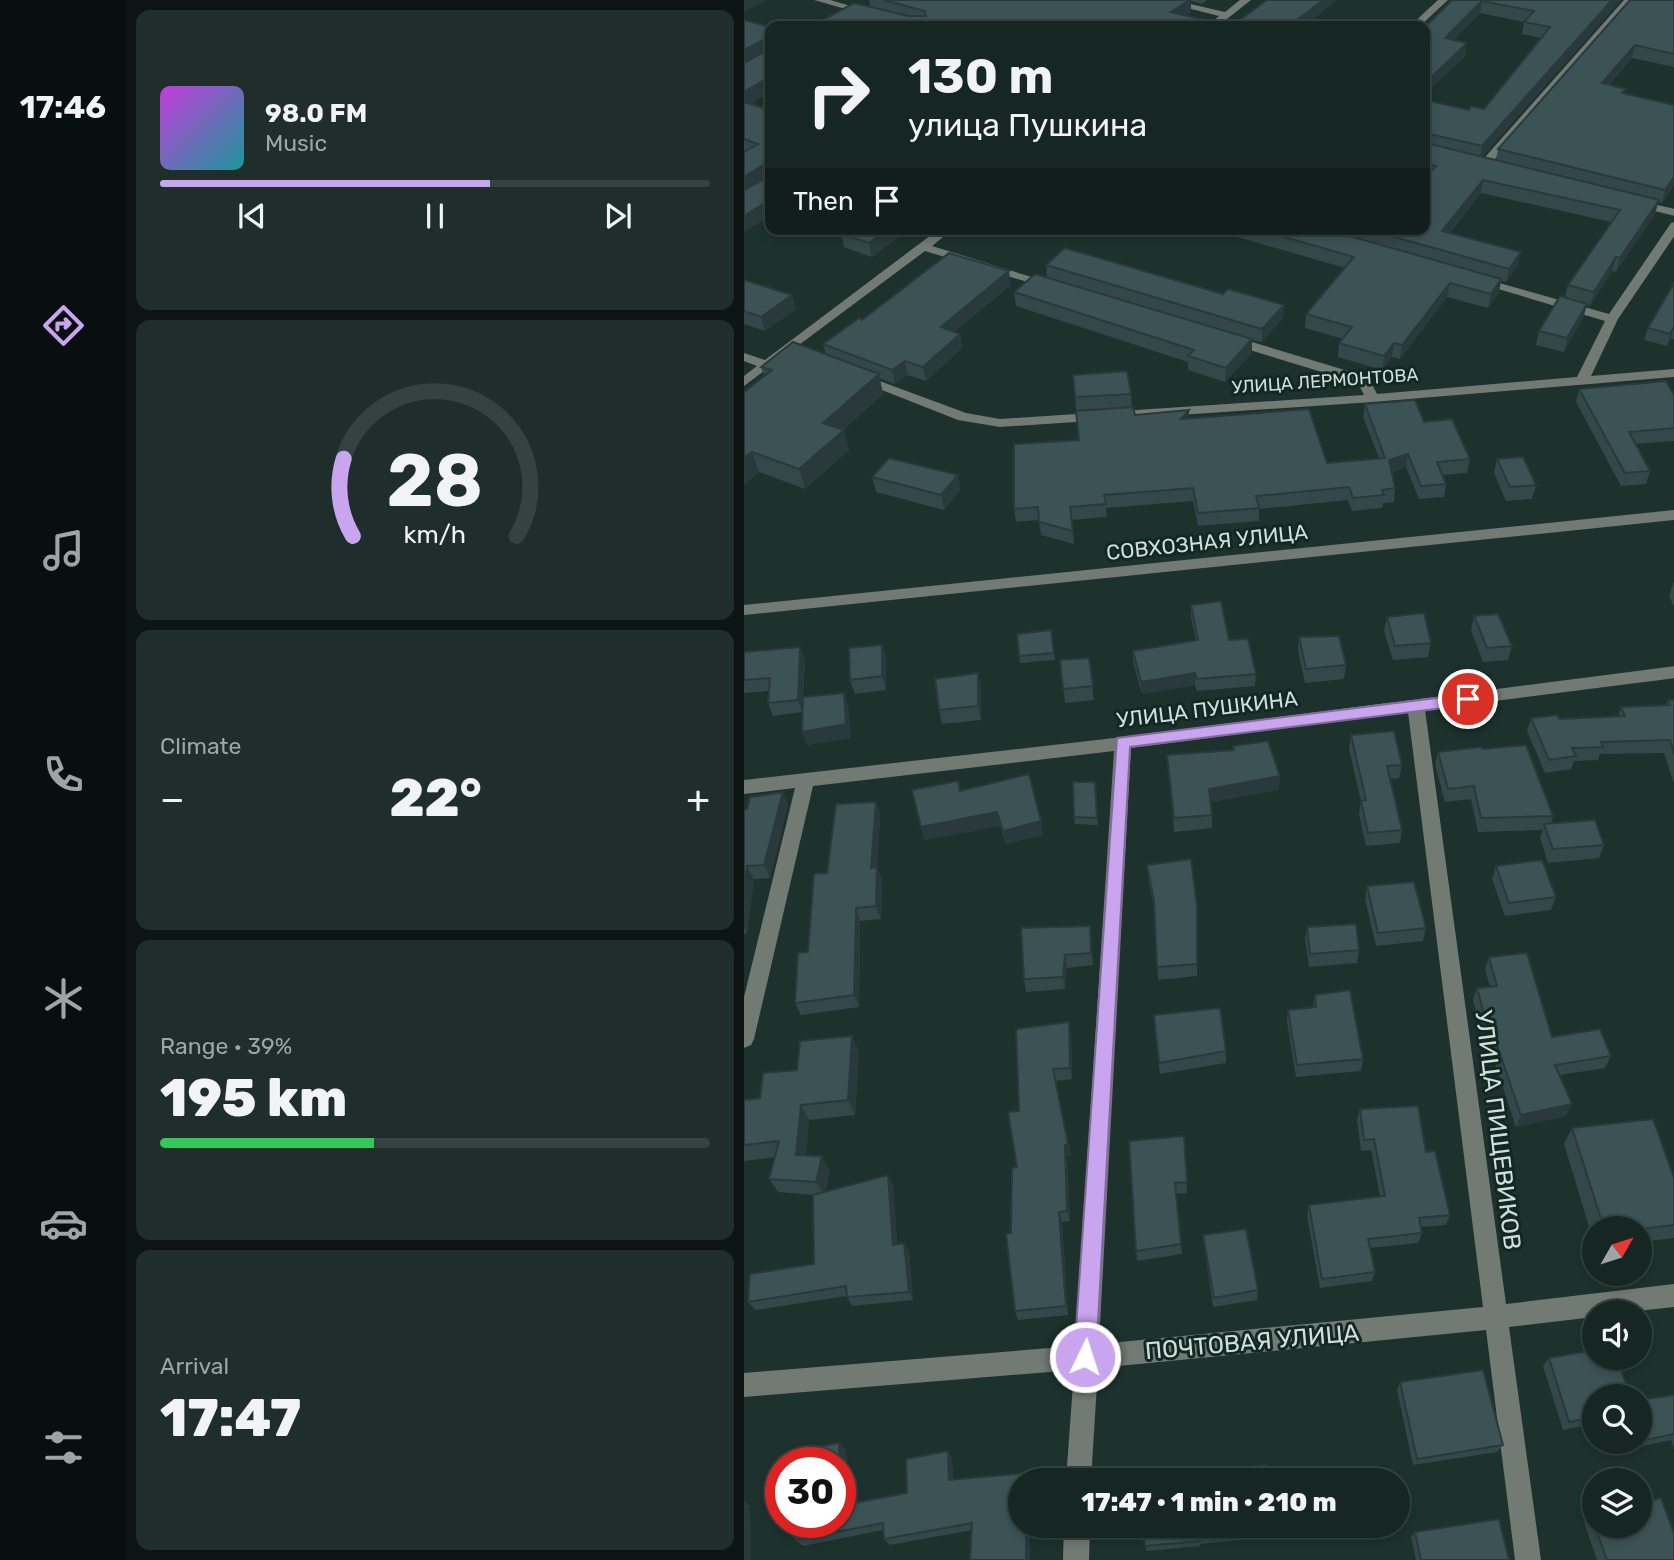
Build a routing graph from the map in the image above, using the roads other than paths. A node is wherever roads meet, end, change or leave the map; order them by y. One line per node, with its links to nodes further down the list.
1 (819, 0): 7 (street)
2 (869, 0): 7 (street)
3 (1161, 0): 9 (street)
4 (1246, 0): 9 (street)
5 (1443, 0): 12 (street)
6 (1629, 0): 13 (street)
7 (852, 8): 8 (street); 10 (street)
8 (842, 14)
9 (1226, 15): 11 (street)
10 (886, 17)
11 (1218, 21)
12 (1420, 21)
13 (1496, 169)
14 (1623, 200): 15 (street)
15 (1674, 213)
16 (1674, 225): 21 (street)
17 (939, 235): 18 (street)
18 (924, 247): 20 (street); 24 (street)
19 (1465, 278): 21 (street)
20 (1070, 291)
21 (1612, 318): 27 (street)
22 (1217, 335): 29 (street)
23 (744, 357): 24 (street)
24 (765, 365): 28 (street)
25 (1674, 373): 27 (street, УЛИЦА ЛЕРМОНТОВА)
26 (848, 374): 29 (street, УЛИЦА ЛЕРМОНТОВА)
27 (1582, 380): 29 (street, УЛИЦА ЛЕРМОНТОВА)
28 (744, 382)
29 (1373, 398)
30 (1674, 515): 31 (street, СОВХОЗНАЯ УЛИЦА)
31 (744, 610)
32 (1674, 673): 33 (street, УЛИЦА ПУШКИНА)
33 (1416, 706): 34 (street, УЛИЦА ПУШКИНА); 39 (street, УЛИЦА ПИЩЕВИКОВ)
34 (1123, 743): 35 (street, УЛИЦА ПУШКИНА); 40 (street)
35 (806, 779): 36 (street, УЛИЦА ПУШКИНА); 37 (street)
36 (744, 787)
37 (744, 1039)
38 (1674, 1295): 39 (street, ПОЧТОВАЯ УЛИЦА)
39 (1497, 1318): 40 (street, ПОЧТОВАЯ УЛИЦА); 45 (street, УЛИЦА ПИЩЕВИКОВ)
40 (1085, 1357): 41 (street, ПОЧТОВАЯ УЛИЦА); 42 (street)
41 (744, 1385)
42 (1080, 1468)
43 (1077, 1538): 44 (street)
44 (1076, 1560)
45 (1528, 1560)

